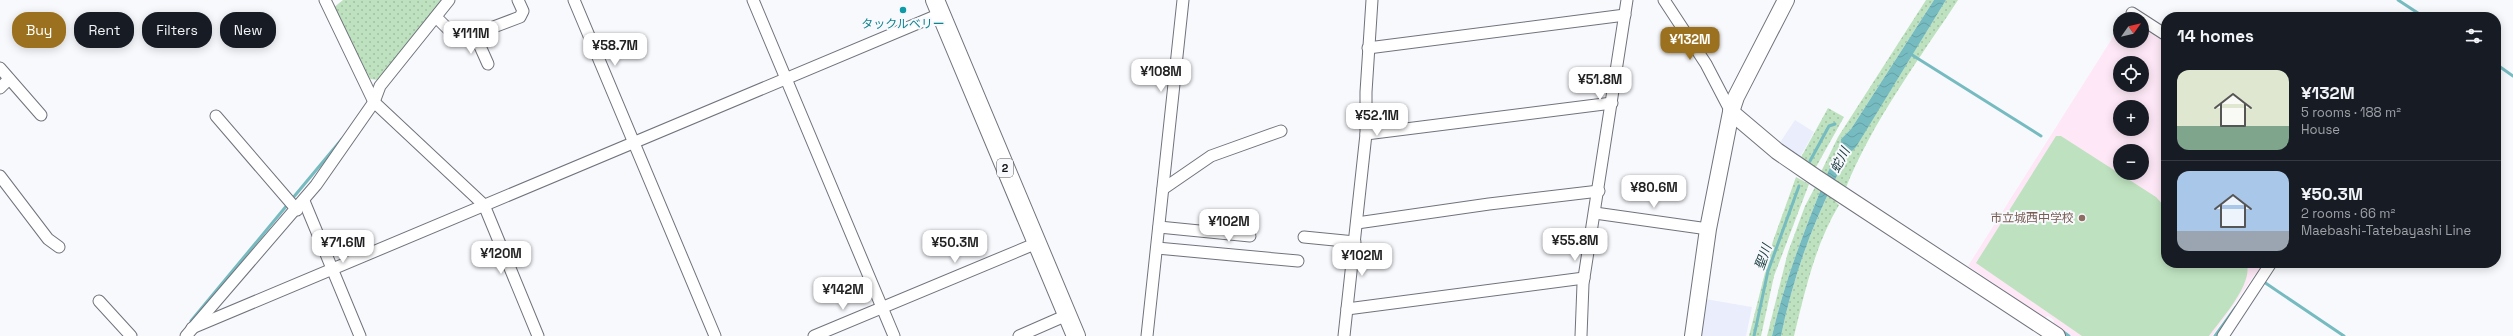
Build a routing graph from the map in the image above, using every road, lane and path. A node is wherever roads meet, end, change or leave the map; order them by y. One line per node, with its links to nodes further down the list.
1 (325, 0): 23 (street)
2 (449, 0): 13 (street)
3 (518, 0): 16 (street)
4 (574, 0): 30 (street)
5 (753, 0): 21 (street)
6 (1183, 0): 32 (street)
7 (1372, 0): 17 (street)
8 (1627, 0): 12 (street)
9 (1664, 0): 25 (street)
10 (1786, 0): 25 (street)
11 (937, 7): 21 (street); 42 (main road, 2)
12 (1625, 15): 17 (street); 24 (street)
13 (436, 17): 16 (street); 23 (street)
14 (2149, 24): 15 (street)
15 (2161, 31)
16 (475, 35): 18 (street)
17 (1368, 48): 29 (street)
18 (488, 64)
19 (0, 68): 20 (street)
20 (9, 78): 22 (street); 26 (street)
21 (786, 79): 30 (street); 51 (street)
22 (0, 88)
23 (374, 102): 34 (street); 35 (street)
24 (1612, 103): 29 (street); 33 (street)
25 (1731, 112): 39 (street); 67 (street)
26 (41, 115)
27 (216, 116): 34 (street)
28 (1281, 131): 32 (street)
29 (1366, 134): 37 (street)
30 (634, 143): 35 (street); 58 (street)
31 (0, 176): 44 (street)
32 (1163, 189): 38 (street)
33 (1599, 191): 36 (street); 37 (street)
34 (300, 205): 48 (street); 54 (street)
35 (484, 205): 48 (street); 57 (street)
36 (1595, 213): 39 (street); 49 (street)
37 (1357, 223): 43 (street)
38 (1160, 227): 40 (street); 45 (street)
39 (1708, 229): 66 (street)
40 (1250, 236)
41 (1304, 237): 43 (street)
42 (1037, 242): 51 (street); 53 (main road, 2)
43 (1355, 242): 52 (street)
44 (59, 247)
45 (1157, 248): 46 (street); 63 (street)
46 (1298, 261)
47 (2268, 268): 68 (street)
48 (332, 269): 54 (street); 56 (street)
49 (1584, 278): 52 (street); 65 (street)
50 (100, 301): 55 (street)
51 (882, 308): 59 (street); 60 (street)
52 (1347, 309): 64 (street)
53 (1067, 315): 61 (street); 62 (main road, 2)
54 (189, 332)
55 (131, 336)
56 (360, 336)
57 (538, 336)
58 (716, 336)
59 (814, 336)
60 (894, 336)
61 (1019, 336)
62 (1076, 336)
63 (1147, 336)
64 (1344, 336)
65 (1581, 336)
66 (1693, 336)
67 (2057, 336)
68 (2224, 336)

